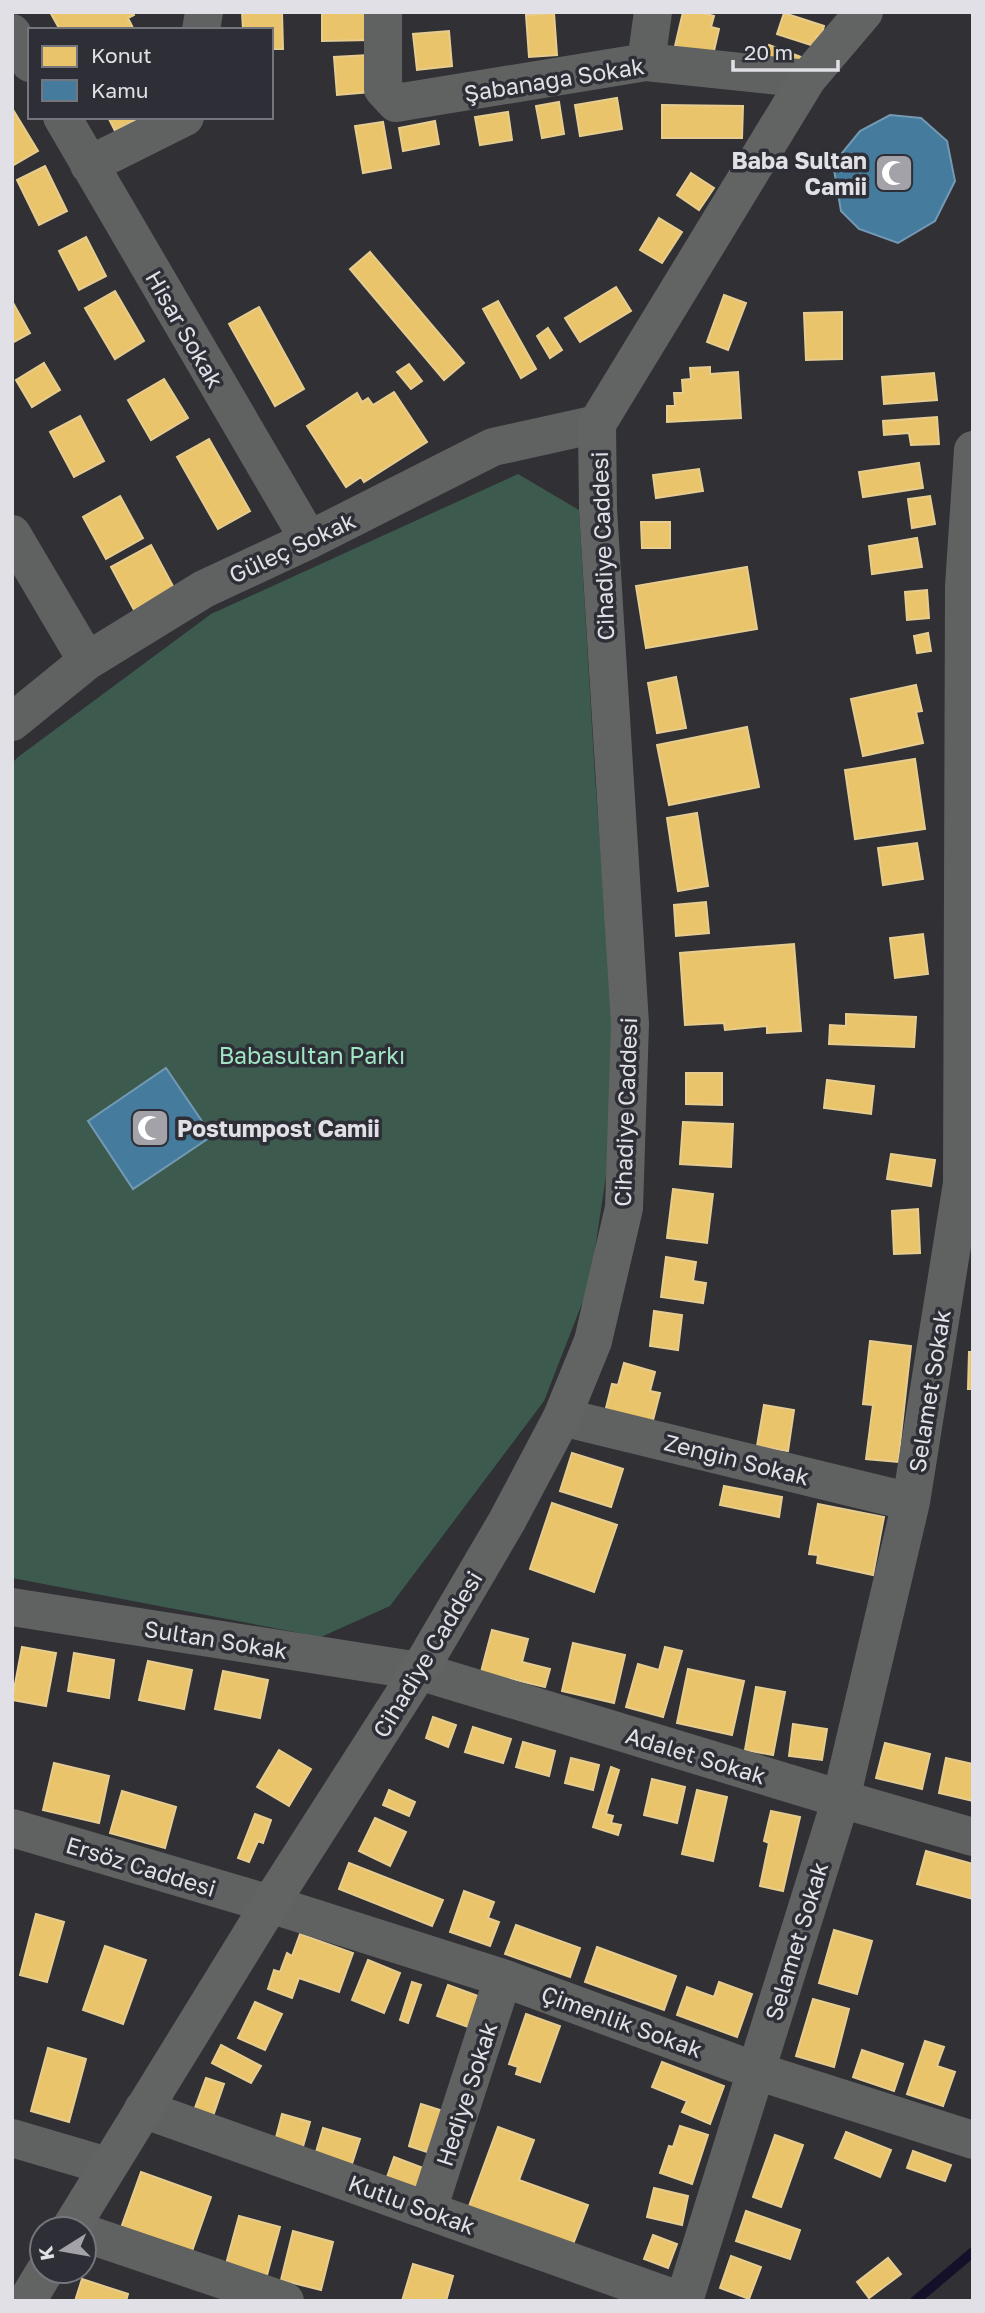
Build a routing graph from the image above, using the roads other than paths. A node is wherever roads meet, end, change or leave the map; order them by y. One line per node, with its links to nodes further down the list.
1 (383, 12): 6 (street, Şabanağa Sokak)
2 (653, 12): 6 (street)
3 (864, 12): 7 (street, Cihadiye Caddesi)
4 (12, 33): 5 (street)
5 (28, 59)
6 (646, 62): 7 (street, Şabanağa Sokak)
7 (807, 79): 11 (street, Cihadiye Caddesi)
8 (63, 119): 10 (street, Hisar Sokak)
9 (181, 119): 10 (street)
10 (89, 164): 14 (street, Hisar Sokak)
11 (597, 424): 14 (street, Güleç Sokak); 17 (street, Cihadiye Caddesi)
12 (973, 450): 18 (street, Selamet Sokak)
13 (12, 534): 15 (street)
14 (309, 540): 15 (street, Güleç Sokak)
15 (87, 660): 16 (street, Güleç Sokak)
16 (12, 722)
17 (562, 1417): 18 (street, Zengin Sokak); 20 (street, Cihadiye Caddesi)
18 (911, 1502): 21 (street, Selamet Sokak)
19 (12, 1607): 20 (street, Sultan Sokak)
20 (419, 1671): 21 (street, Adalet Sokak); 24 (street, Cihadiye Caddesi)
21 (841, 1799): 23 (street, Adalet Sokak); 26 (street, Selamet Sokak)
22 (12, 1828): 24 (street, Ersöz Caddesi)
23 (973, 1837)
24 (270, 1904): 25 (street, Çimenlik Sokak); 27 (street, Cihadiye Caddesi)
25 (503, 1978): 26 (street, Çimenlik Sokak); 31 (street, Hediye Sokak)
26 (756, 2071): 29 (street, Çimenlik Sokak); 37 (street, Selamet Sokak)
27 (143, 2109): 30 (street, Cihadiye Caddesi); 31 (street, Kutlu Sokak)
28 (12, 2138): 30 (street)
29 (973, 2140)
30 (107, 2166): 32 (street, Cihadiye Caddesi)
31 (428, 2210): 37 (street, Kutlu Sokak)
32 (79, 2215)
33 (98, 2238): 36 (street)
34 (37, 2285): 35 (street)
35 (27, 2301)
36 (285, 2301)
37 (682, 2301)

